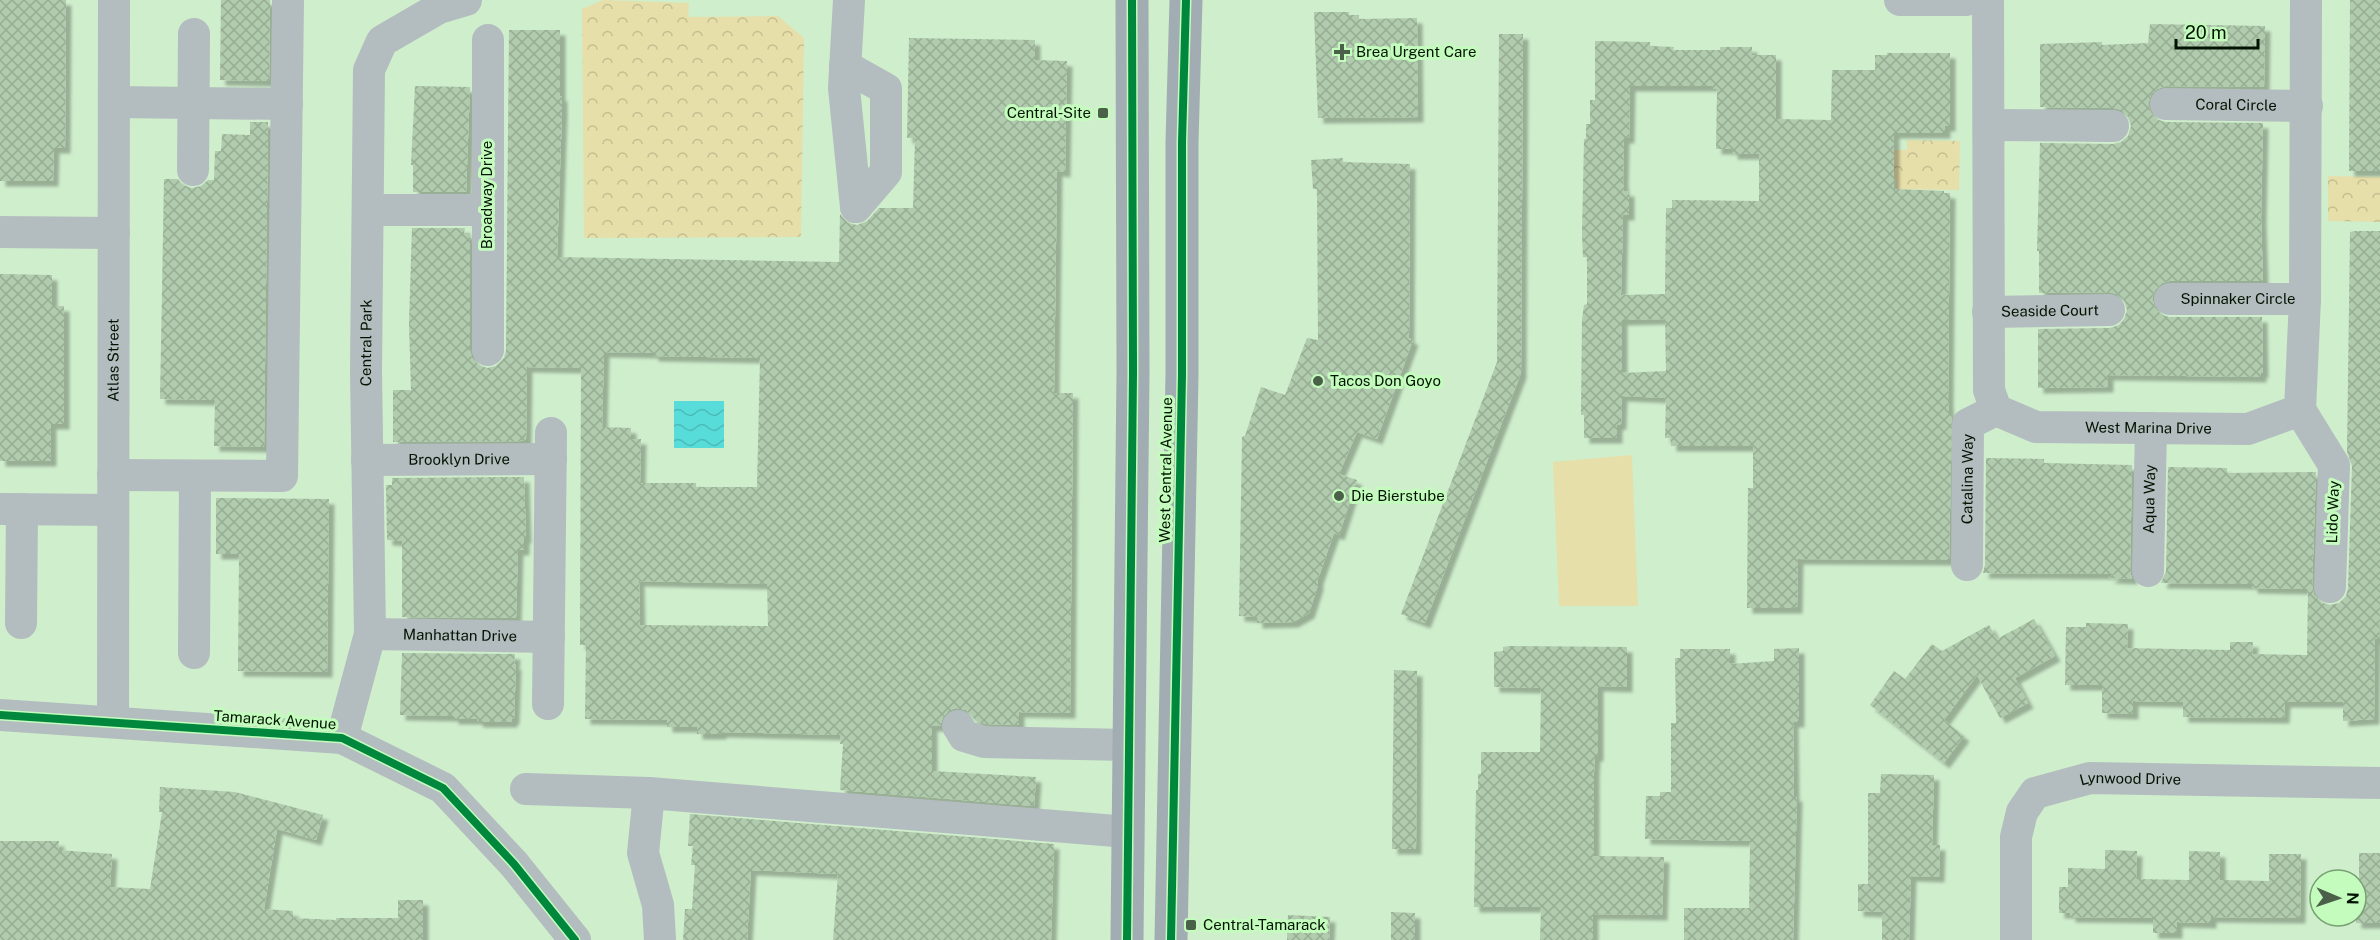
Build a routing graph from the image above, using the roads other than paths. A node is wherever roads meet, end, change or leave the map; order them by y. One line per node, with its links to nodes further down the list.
1 (114, 0): 14 (street, Atlas Street)
2 (288, 0): 16 (street)
3 (849, 0): 13 (street)
4 (1132, 0): 51 (main road)
5 (1186, 0): 59 (main road, West Central Avenue)
6 (1900, 0): 7 (street)
7 (1966, 0)
8 (1988, 0): 19 (street)
9 (2306, 0): 18 (street)
10 (448, 3): 22 (street, Central Park)
11 (194, 34): 15 (street)
12 (488, 40): 23 (street, Broadway Drive)
13 (845, 66): 13 (street)
14 (114, 102): 15 (street); 25 (street, Atlas Street)
15 (194, 103): 16 (street); 21 (street)
16 (287, 104): 36 (street)
17 (2166, 104): 18 (street, Coral Circle)
18 (2307, 106): 27 (street)
19 (1990, 125): 20 (street); 29 (street)
20 (2114, 126)
21 (193, 170)
22 (368, 210): 23 (street); 34 (street, Central Park)
23 (487, 210): 30 (street, Broadway Drive)
24 (0, 232): 25 (street)
25 (114, 233): 35 (street, Atlas Street)
26 (2170, 299): 27 (street, Spinnaker Circle)
27 (2305, 299): 32 (street)
28 (2109, 310): 29 (street, Seaside Court)
29 (1988, 312): 31 (street)
30 (488, 350)
31 (1996, 410): 33 (street, West Marina Drive); 39 (street, Catalina Way)
32 (2300, 410): 33 (street, West Marina Drive); 41 (street, Lido Way)
33 (2151, 428): 40 (street, Aqua Way)
34 (368, 460): 43 (street, Central Park); 44 (street, Brooklyn Drive)
35 (113, 475): 36 (street); 38 (street, Atlas Street)
36 (195, 476): 45 (street)
37 (11, 509): 38 (street); 42 (street)
38 (113, 510): 48 (street, Atlas Street)
39 (1966, 565)
40 (2148, 571)
41 (2330, 587)
42 (21, 623)
43 (370, 634): 44 (street, Manhattan Drive); 50 (street, Central Park)
44 (549, 637): 46 (street)
45 (194, 653)
46 (548, 704)
47 (0, 716): 48 (street, Tamarack Avenue)
48 (113, 723): 50 (street, Tamarack Avenue)
49 (958, 726): 51 (street)
50 (342, 738): 56 (street, Tamarack Avenue)
51 (1129, 745): 55 (main road)
52 (2380, 783): 60 (street, Lynwood Drive)
53 (526, 789): 54 (street)
54 (649, 793): 55 (street); 57 (street)
55 (1128, 832): 58 (main road)
56 (575, 940)
57 (660, 940)
58 (1127, 940)
59 (1171, 940)
60 (2016, 940)

